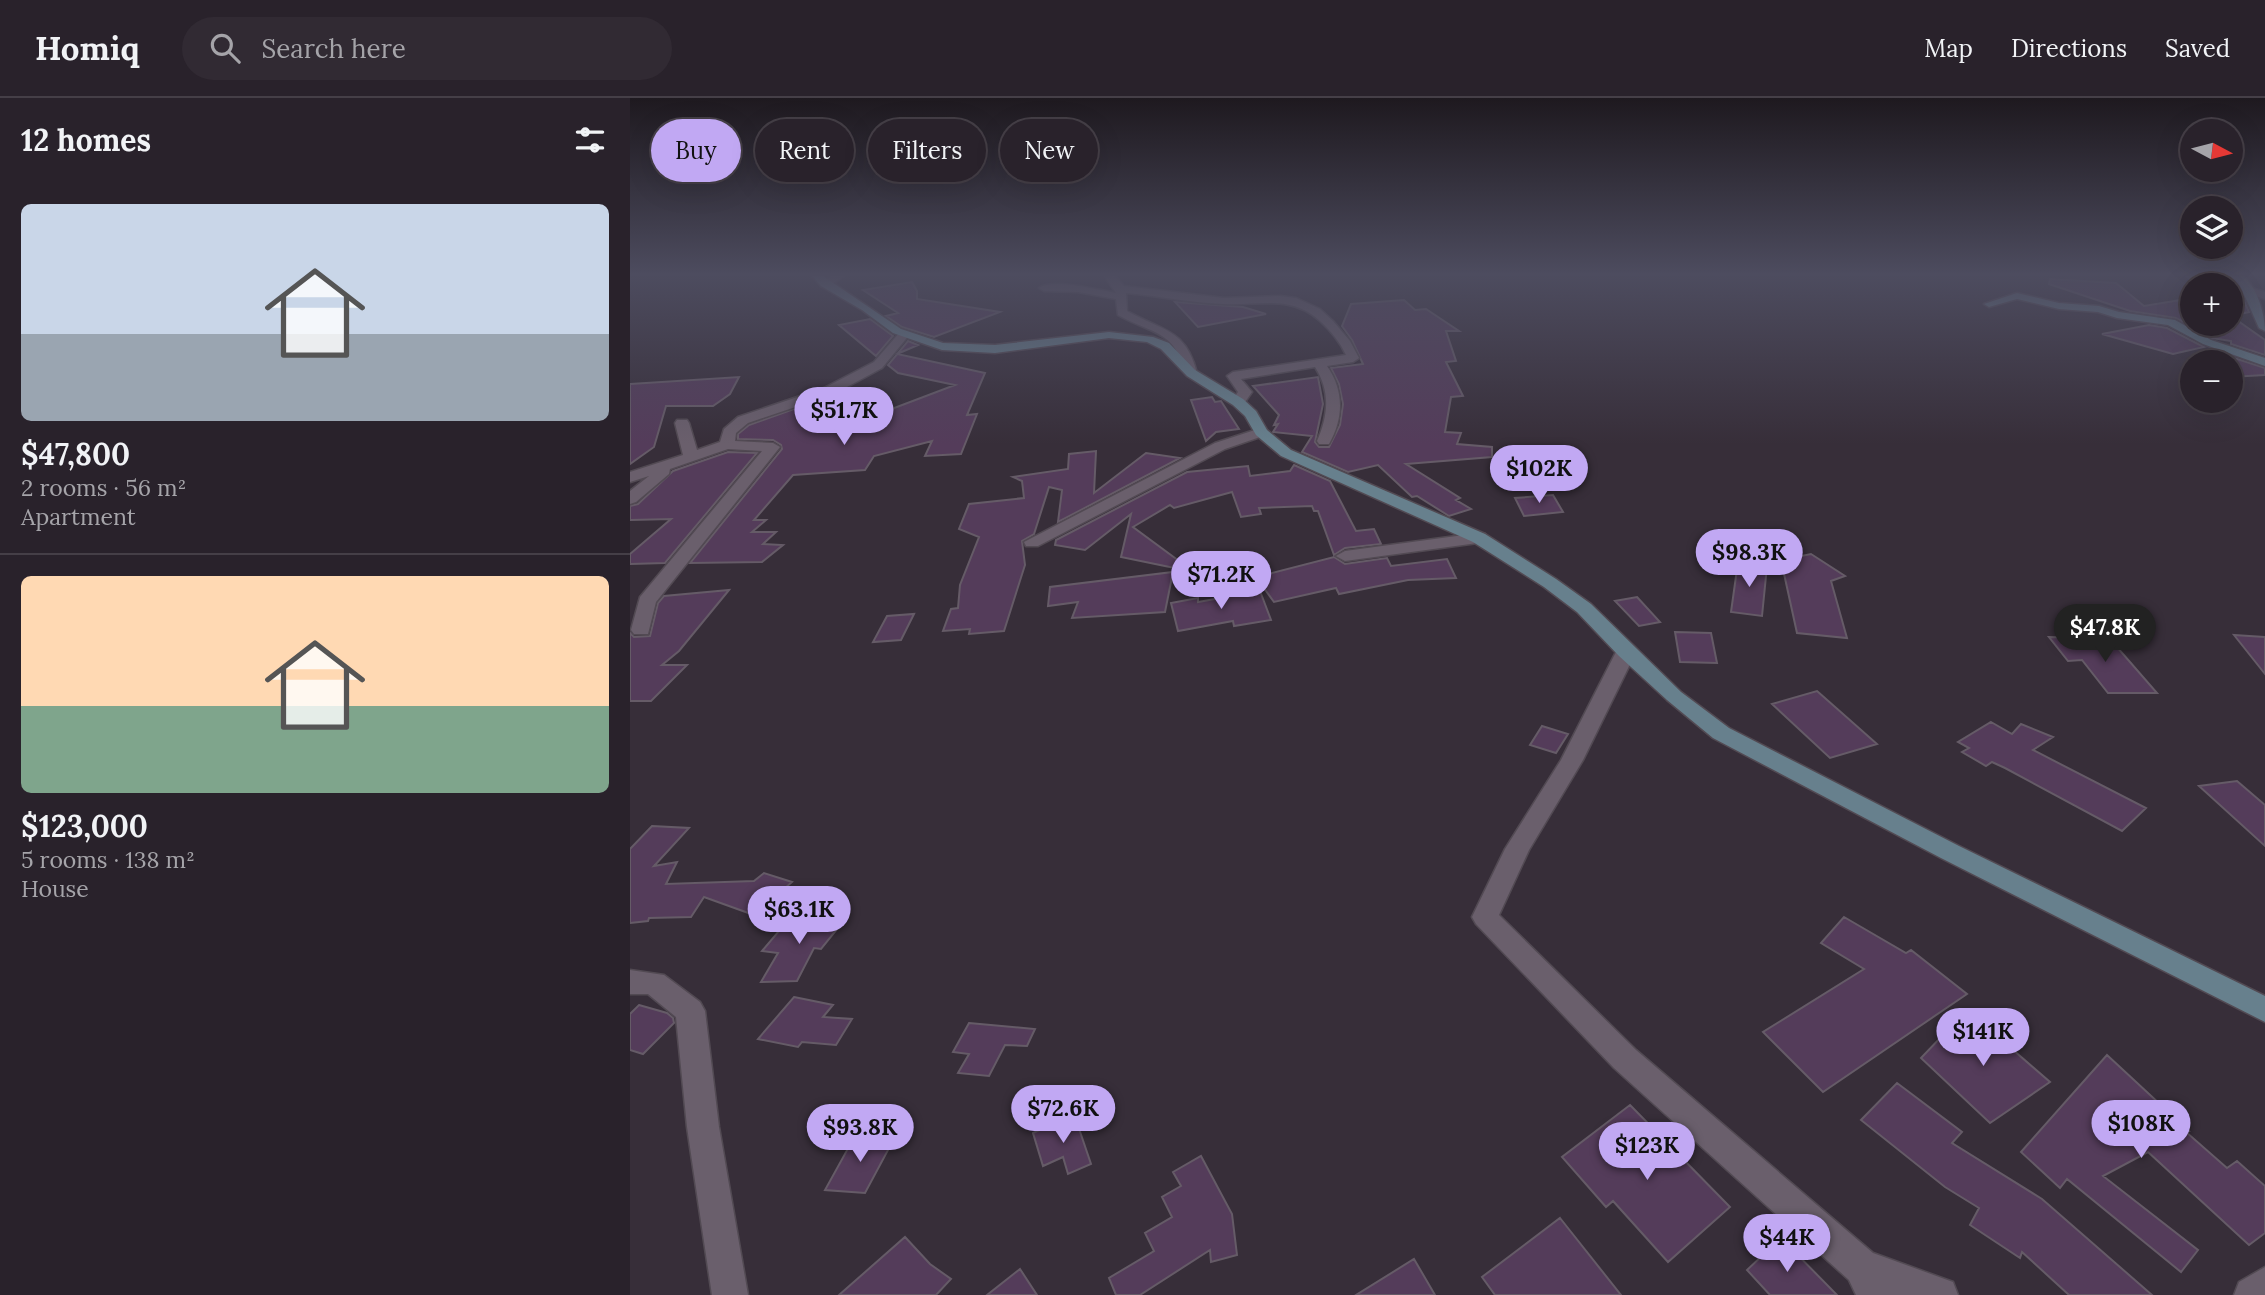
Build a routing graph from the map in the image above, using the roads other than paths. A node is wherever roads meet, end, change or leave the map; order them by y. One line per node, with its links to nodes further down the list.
1 (901, 332): 5 (main road)
2 (1159, 332): 8 (street)
3 (1338, 332): 7 (street)
4 (2189, 332): 6 (main road)
5 (904, 334): 8 (main road); 13 (street)
6 (2265, 362)
7 (1320, 365): 9 (street); 12 (street)
8 (1191, 373): 9 (main road)
9 (1238, 402): 11 (main road)
10 (682, 424): 14 (street)
11 (1261, 432): 18 (main road); 19 (street)
12 (1324, 442)
13 (727, 445): 14 (street); 21 (street)
14 (691, 457): 15 (street)
15 (674, 463): 16 (street); 17 (street)
16 (630, 477)
17 (630, 499)
18 (1479, 538): 20 (street); 22 (main road)
19 (1032, 542)
20 (1345, 555)
21 (641, 630)
22 (1626, 652): 24 (main road); 25 (street)
23 (630, 982): 27 (street)
24 (2265, 1010)
25 (1869, 1281): 28 (street)
26 (2265, 1285): 29 (street)
27 (730, 1295)
28 (1940, 1295)
29 (2252, 1295)

